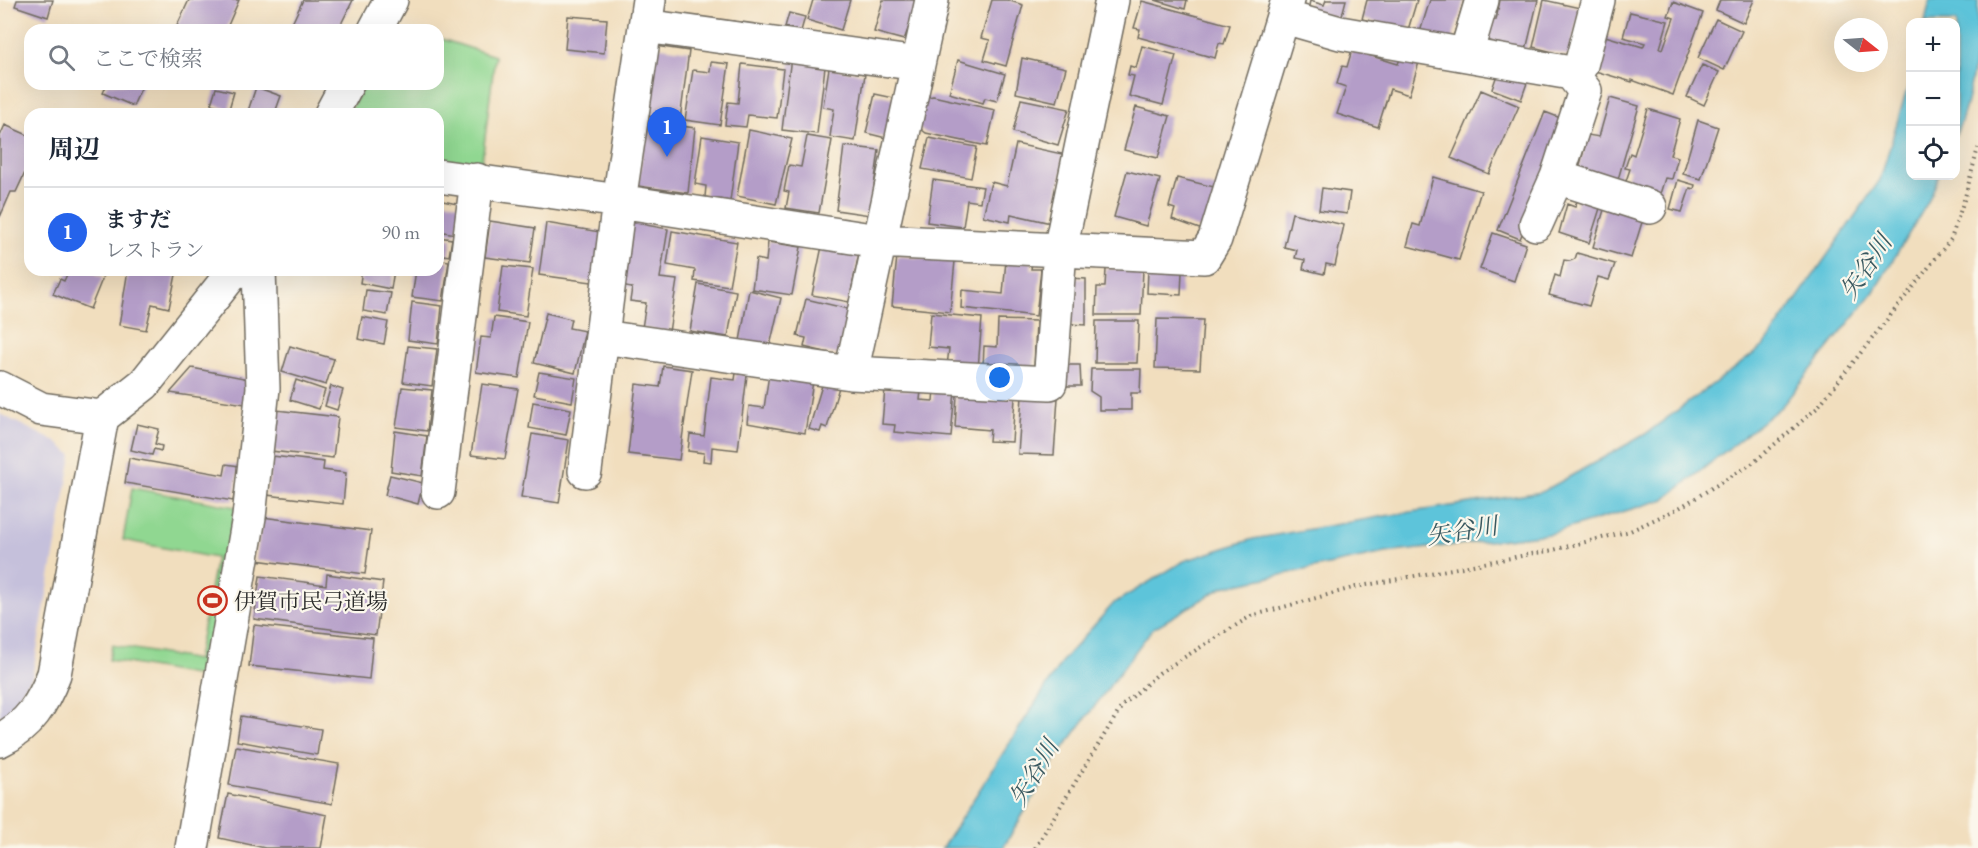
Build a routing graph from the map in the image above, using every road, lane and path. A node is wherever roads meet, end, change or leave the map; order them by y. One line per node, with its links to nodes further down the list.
1 (391, 0): 8 (street)
2 (932, 0): 10 (street)
3 (1112, 0): 22 (street)
4 (1482, 0): 9 (street)
5 (1598, 0): 11 (street)
6 (1286, 8): 9 (street); 22 (street)
7 (647, 13): 10 (street); 18 (street)
8 (378, 24)
9 (1466, 54): 11 (street)
10 (918, 64): 21 (street)
11 (1571, 73): 16 (street)
12 (344, 90): 13 (street)
13 (334, 108)
14 (1978, 148): 33 (path)
15 (444, 177): 17 (street)
16 (1557, 177): 19 (street); 20 (street)
17 (477, 180): 18 (street); 30 (street)
18 (620, 201): 21 (street); 25 (street)
19 (1650, 207)
20 (1536, 224)
21 (878, 241): 22 (street); 26 (street)
22 (1060, 250): 26 (street)
23 (230, 276): 28 (street)
24 (259, 276): 32 (street)
25 (603, 336): 26 (street); 29 (street)
26 (851, 373)
27 (0, 388): 28 (street)
28 (102, 417): 31 (street)
29 (585, 471)
30 (438, 492)
31 (0, 740)
32 (192, 848)
33 (1035, 848)

